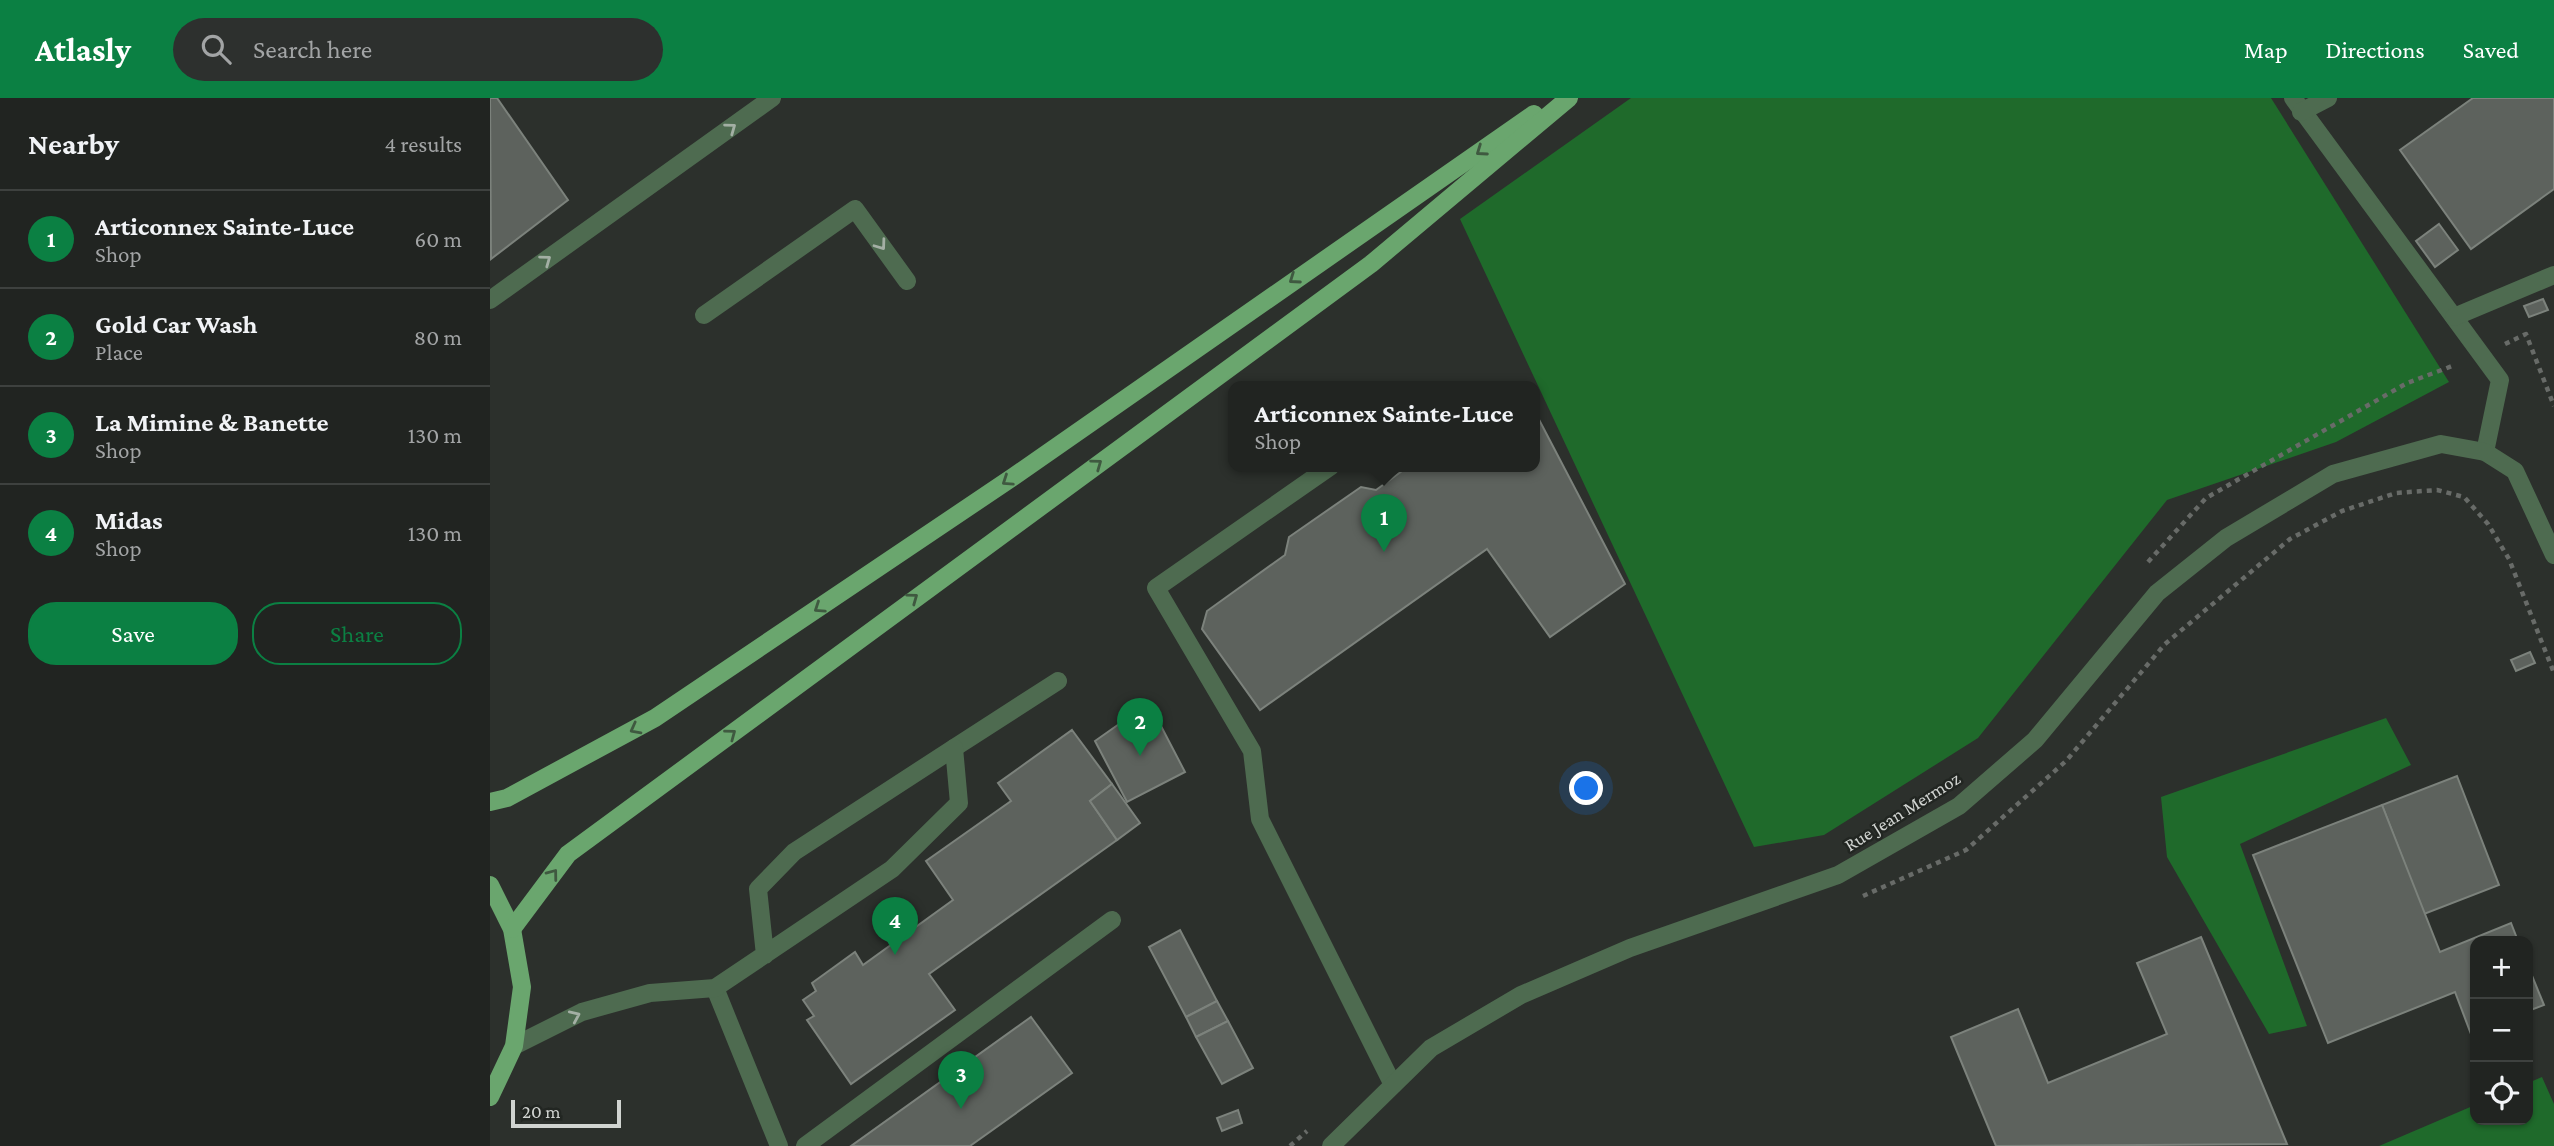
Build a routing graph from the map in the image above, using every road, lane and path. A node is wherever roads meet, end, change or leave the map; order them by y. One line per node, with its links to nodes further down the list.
1 (772, 98): 8 (street, one-way to 1)
2 (1558, 98): 21 (main road, one-way to 21)
3 (1569, 98): 24 (main road, one-way to 3)
4 (2328, 98): 5 (street)
5 (2297, 105): 10 (street)
6 (2554, 275): 10 (street)
7 (907, 281): 9 (street, one-way to 7)
8 (490, 300)
9 (704, 315)
10 (2454, 317): 11 (street)
11 (2482, 355): 12 (path); 13 (street); 16 (path)
12 (2554, 406)
13 (2485, 452): 15 (street, Rue Jean Mermoz); 28 (street, Rue Jean Mermoz)
14 (1322, 472): 28 (street)
15 (2554, 555)
16 (2140, 570)
17 (2554, 673): 19 (path)
18 (1058, 681): 20 (street)
19 (2129, 686)
20 (954, 748): 25 (street); 25 (street)
21 (490, 802)
22 (490, 884): 24 (main road)
23 (1112, 920): 32 (street)
24 (512, 929): 27 (main road)
25 (765, 955): 26 (street)
26 (715, 988): 27 (street, one-way to 26); 31 (street)
27 (514, 1046): 29 (main road)
28 (1393, 1085): 34 (street, Rue Jean Mermoz)
29 (490, 1097)
30 (1310, 1127): 33 (path)
31 (779, 1146)
32 (805, 1146)
33 (1290, 1146)
34 (1331, 1146)

